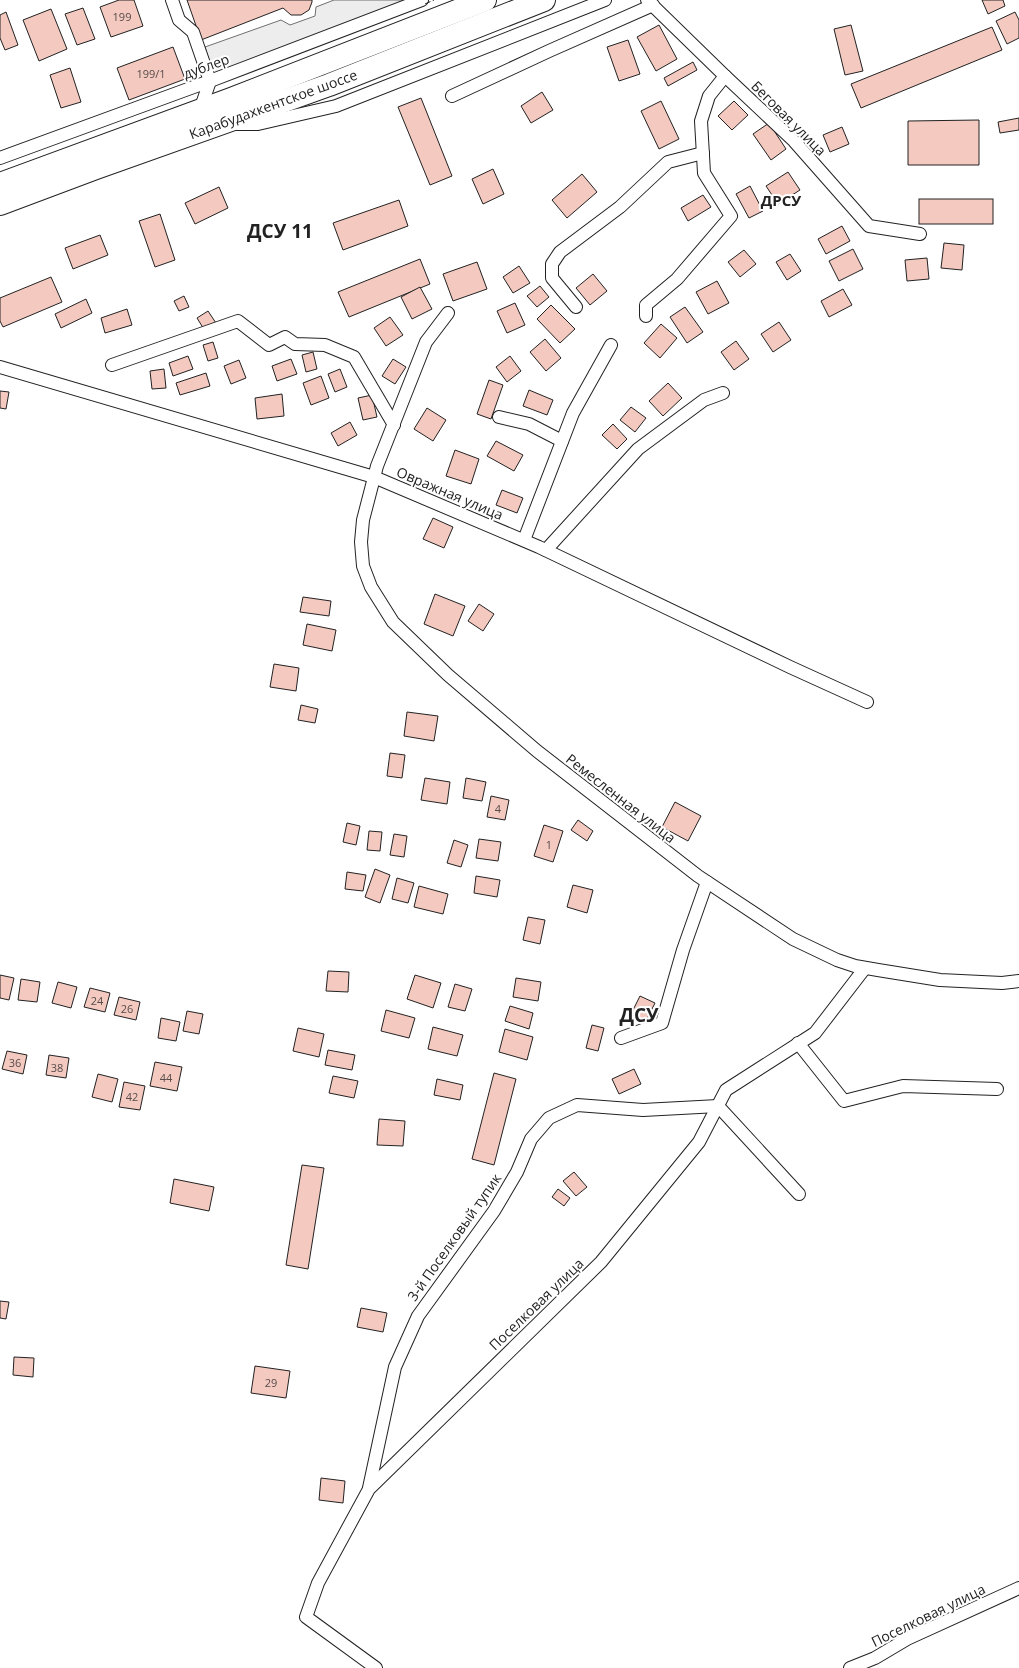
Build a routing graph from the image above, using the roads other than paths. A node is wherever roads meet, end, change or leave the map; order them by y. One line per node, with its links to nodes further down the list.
1 (172, 0): 8 (street)
2 (422, 0): 8 (street, дублер)
3 (485, 0): 10 (highway, Карабудахкентское шоссе)
4 (544, 0): 10 (highway, Карабудахкентское шоссе)
5 (605, 0): 10 (street)
6 (650, 3): 7 (street, Беговая улица); 9 (street)
7 (725, 76): 11 (street); 15 (street, Беговая улица)
8 (210, 81): 10 (street); 12 (street, дублер)
9 (452, 96)
10 (208, 118): 13 (highway, Карабудахкентское шоссе); 14 (highway, Карабудахкентское шоссе)
11 (703, 153): 16 (street); 18 (street)
12 (0, 158)
13 (0, 184)
14 (0, 204)
15 (920, 234)
16 (576, 307)
17 (448, 313): 24 (street, Ремесленная улица)
18 (646, 316)
19 (611, 345): 25 (street)
20 (112, 365): 24 (street)
21 (0, 367): 26 (street, Овражная улица)
22 (722, 393): 28 (street)
23 (499, 417): 25 (street)
24 (394, 424): 26 (street, Ремесленная улица)
25 (562, 441): 27 (street)
26 (376, 471): 27 (street, Овражная улица); 30 (street, Ремесленная улица)
27 (524, 540): 28 (street, Овражная улица)
28 (546, 550): 29 (street, Овражная улица)
29 (867, 702)
30 (707, 882): 31 (street, Ремесленная улица); 33 (street)
31 (865, 968): 32 (street, Ремесленная улица); 34 (street, Поселковая улица)
32 (1019, 981)
33 (621, 1038)
34 (798, 1044): 35 (street); 36 (street, Поселковая улица)
35 (997, 1089)
36 (718, 1106): 37 (street); 38 (street, Поселковая улица); 38 (street, 3-й Поселковый тупик)
37 (799, 1194)
38 (369, 1489): 40 (street, Поселковая улица)
39 (1019, 1588): 41 (street, Поселковая улица)
40 (376, 1668)
41 (850, 1668)

